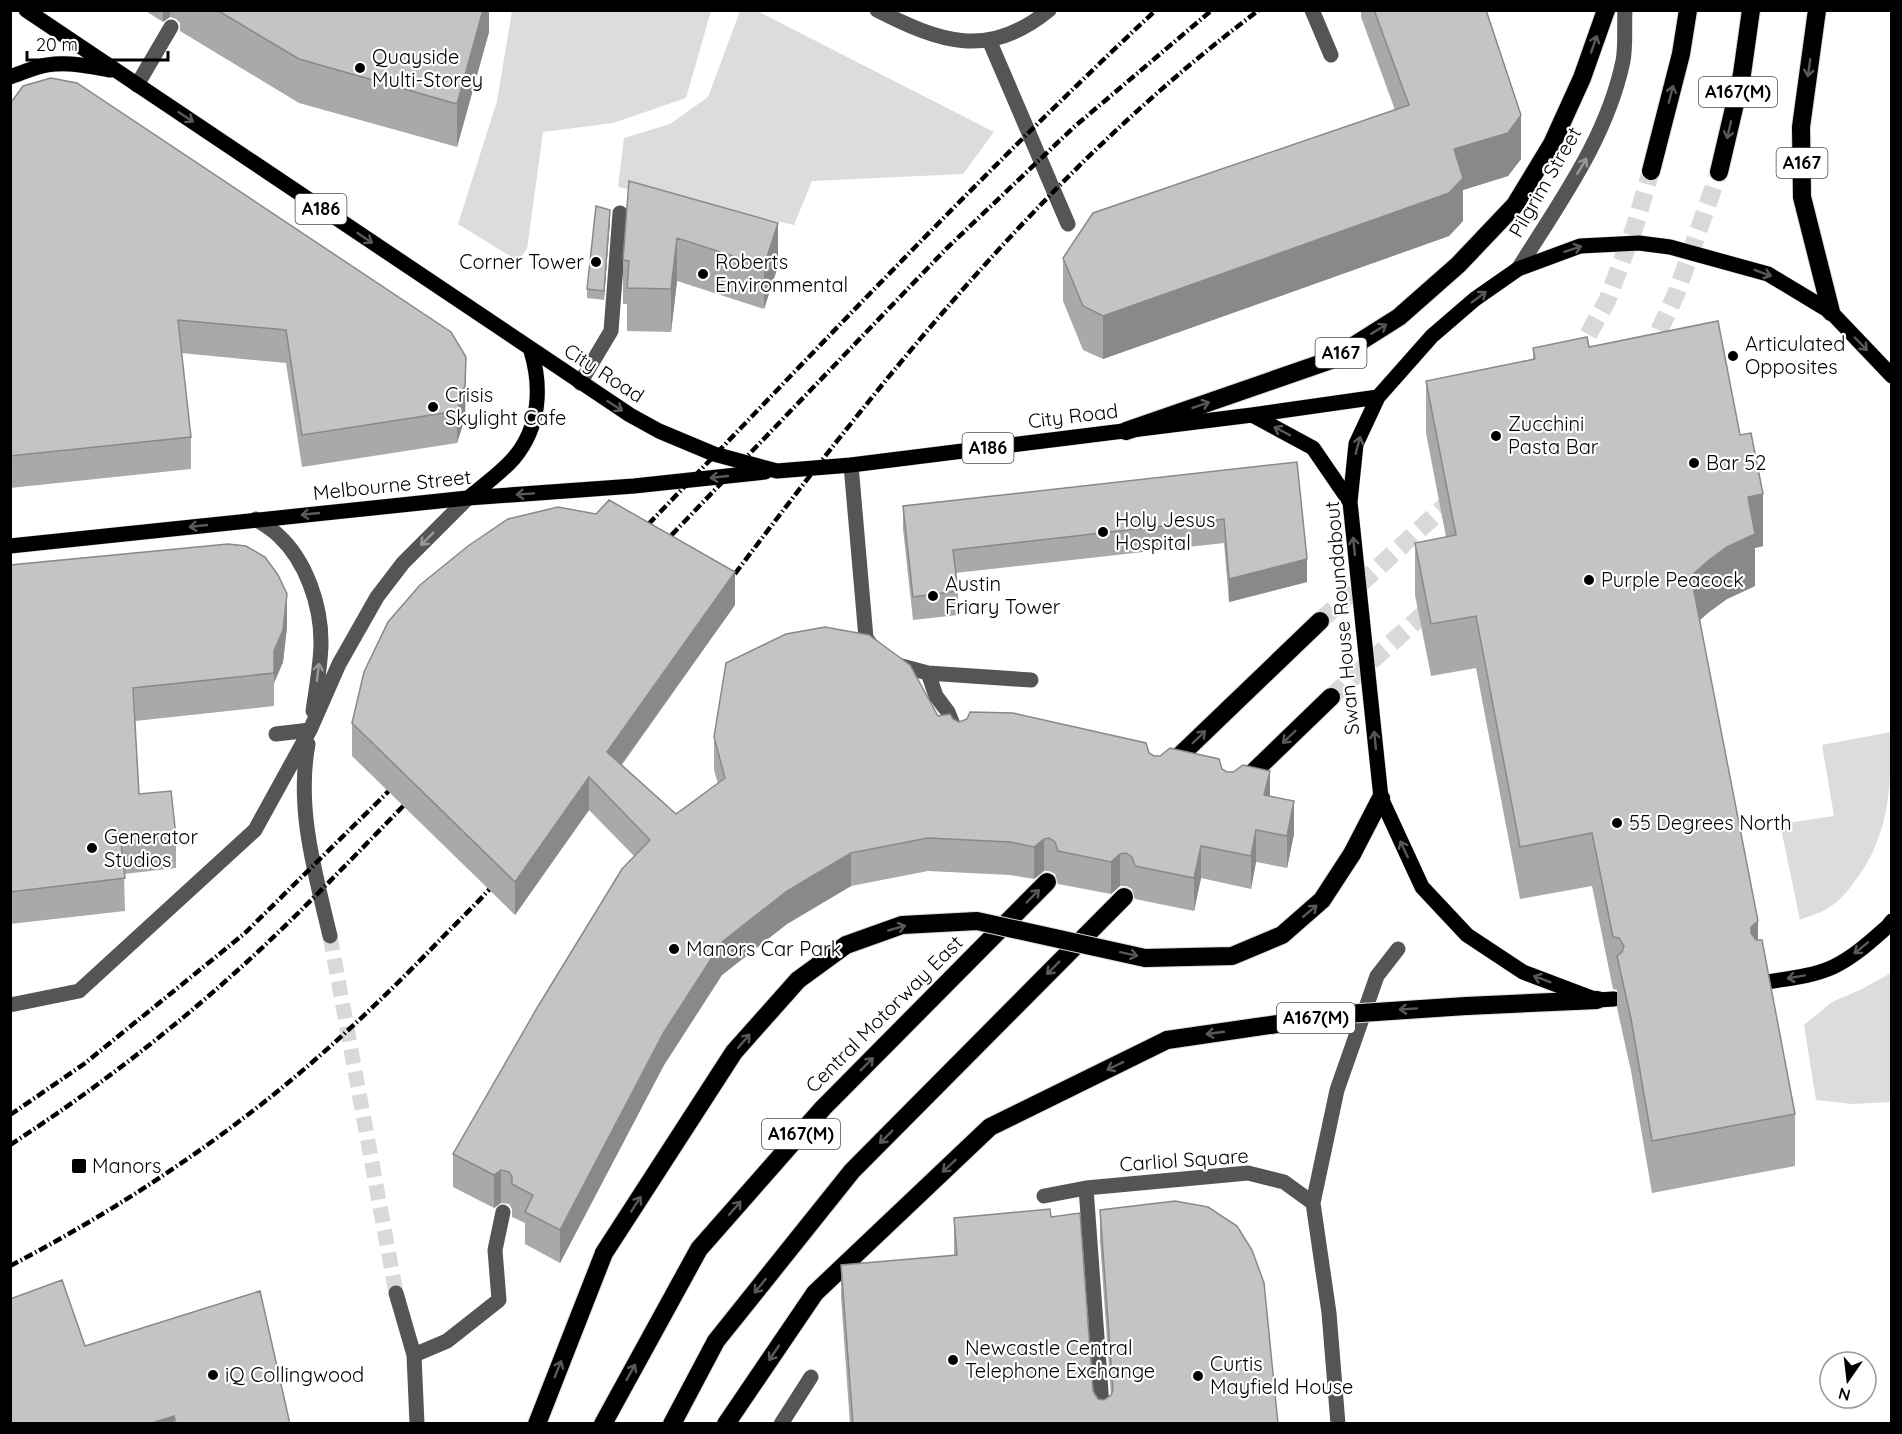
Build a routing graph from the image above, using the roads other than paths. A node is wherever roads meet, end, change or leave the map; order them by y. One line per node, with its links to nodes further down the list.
1 (26, 10): 13 (main road, City Road / A186)
2 (877, 10): 11 (street)
3 (1049, 10): 11 (street)
4 (1312, 10): 12 (street)
5 (1606, 10): 27 (highway, A167, one-way to 5)
6 (1625, 10): 20 (street, Pilgrim Street, one-way to 6)
7 (1688, 10): 16 (highway, A167(M), one-way to 7)
8 (1751, 10): 17 (highway, A167(M), one-way to 17)
9 (1817, 10): 21 (highway, A167, one-way to 21)
10 (171, 27): 15 (street)
11 (989, 40): 19 (street)
12 (1330, 56)
13 (116, 70): 14 (main road, A186); 15 (main road, City Road / A186)
14 (10, 77)
15 (137, 85): 22 (main road, City Road / A186, one-way to 22)
16 (1651, 171)
17 (1719, 172)
18 (620, 213): 24 (street)
19 (1068, 224)
20 (1518, 269): 21 (main road, Swan House Roundabout, one-way to 21); 25 (main road, Swan House Roundabout, one-way to 20)
21 (1831, 312): 23 (main road, Swan House Roundabout, one-way to 23)
22 (531, 351): 24 (main road, City Road / A186); 30 (main road)
23 (1892, 376)
24 (580, 383): 29 (main road, City Road / A186, one-way to 29)
25 (1378, 397): 26 (main road, City Road / A186); 31 (main road, Swan House Roundabout, one-way to 25)
26 (1252, 415): 27 (main road, City Road / A186); 31 (main road, one-way to 26)
27 (1126, 431): 28 (main road, City Road / A186)
28 (850, 465): 29 (main road, City Road / A186); 35 (street)
29 (777, 471): 30 (main road, Melbourne Street / A186, one-way to 30)
30 (468, 498): 32 (main road, Melbourne Street / A186, one-way to 32); 38 (street, one-way to 38)
31 (1350, 502): 43 (main road, Swan House Roundabout, one-way to 31)
32 (256, 519): 33 (main road, Melbourne Street / A186, one-way to 33); 38 (street, one-way to 32)
33 (10, 546)
34 (1320, 621): 41 (highway, one-way to 34)
35 (928, 673): 36 (street); 40 (street)
36 (1031, 680)
37 (1331, 697): 42 (highway, one-way to 42)
38 (310, 730): 39 (street); 47 (street); 51 (street)
39 (276, 734)
40 (960, 745)
41 (1157, 778)
42 (1230, 794)
43 (1381, 798): 50 (main road, Swan House Roundabout, one-way to 43); 61 (highway, one-way to 43, bridge)
44 (1047, 882): 62 (highway, Central Motorway East / A167(M), one-way to 44)
45 (1124, 897): 63 (highway, A167(M), one-way to 63)
46 (1890, 924): 49 (main road, one-way to 49)
47 (330, 936)
48 (1398, 949): 54 (street)
49 (1760, 983)
50 (1606, 1000): 64 (highway, A167(M), one-way to 64, bridge)
51 (10, 1005)
52 (1086, 1188): 53 (street, Carliol Square); 54 (street, Carliol Square); 59 (street)
53 (1044, 1196)
54 (1313, 1203): 66 (street)
55 (503, 1212): 57 (street)
56 (396, 1293): 57 (street)
57 (414, 1355): 60 (street)
58 (811, 1377): 65 (street)
59 (1103, 1422)
60 (417, 1424)
61 (537, 1424)
62 (603, 1424)
63 (672, 1424)
64 (726, 1424)
65 (781, 1424)
66 (1338, 1424)

